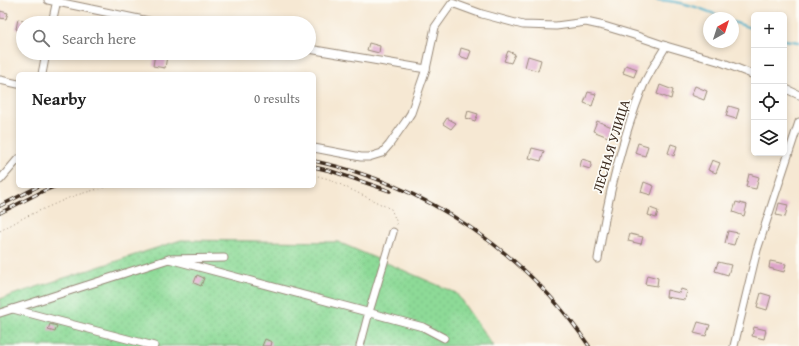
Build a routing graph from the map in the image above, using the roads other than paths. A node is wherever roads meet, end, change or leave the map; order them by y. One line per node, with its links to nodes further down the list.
1 (48, 0): 2 (street)
2 (57, 1): 4 (street); 5 (street)
3 (449, 1): 6 (street); 9 (street)
4 (54, 16)
5 (126, 16)
6 (666, 46): 11 (street); 22 (street, ЛЕСНАЯ УЛИЦА)
7 (316, 50): 9 (street)
8 (45, 60): 10 (street)
9 (426, 69): 17 (street)
10 (42, 72)
11 (751, 75)
12 (0, 80): 13 (street)
13 (16, 84)
14 (787, 89): 15 (street)
15 (799, 95)
16 (799, 122): 30 (street)
17 (316, 148)
18 (16, 161): 19 (street)
19 (0, 180)
20 (393, 232): 25 (street)
21 (224, 258): 23 (street)
22 (598, 258)
23 (169, 259): 24 (street); 25 (street)
24 (13, 309): 26 (street); 28 (street)
25 (369, 312): 27 (street); 29 (street)
26 (0, 313)
27 (444, 338)
28 (154, 346)
29 (360, 346)
30 (734, 346)

